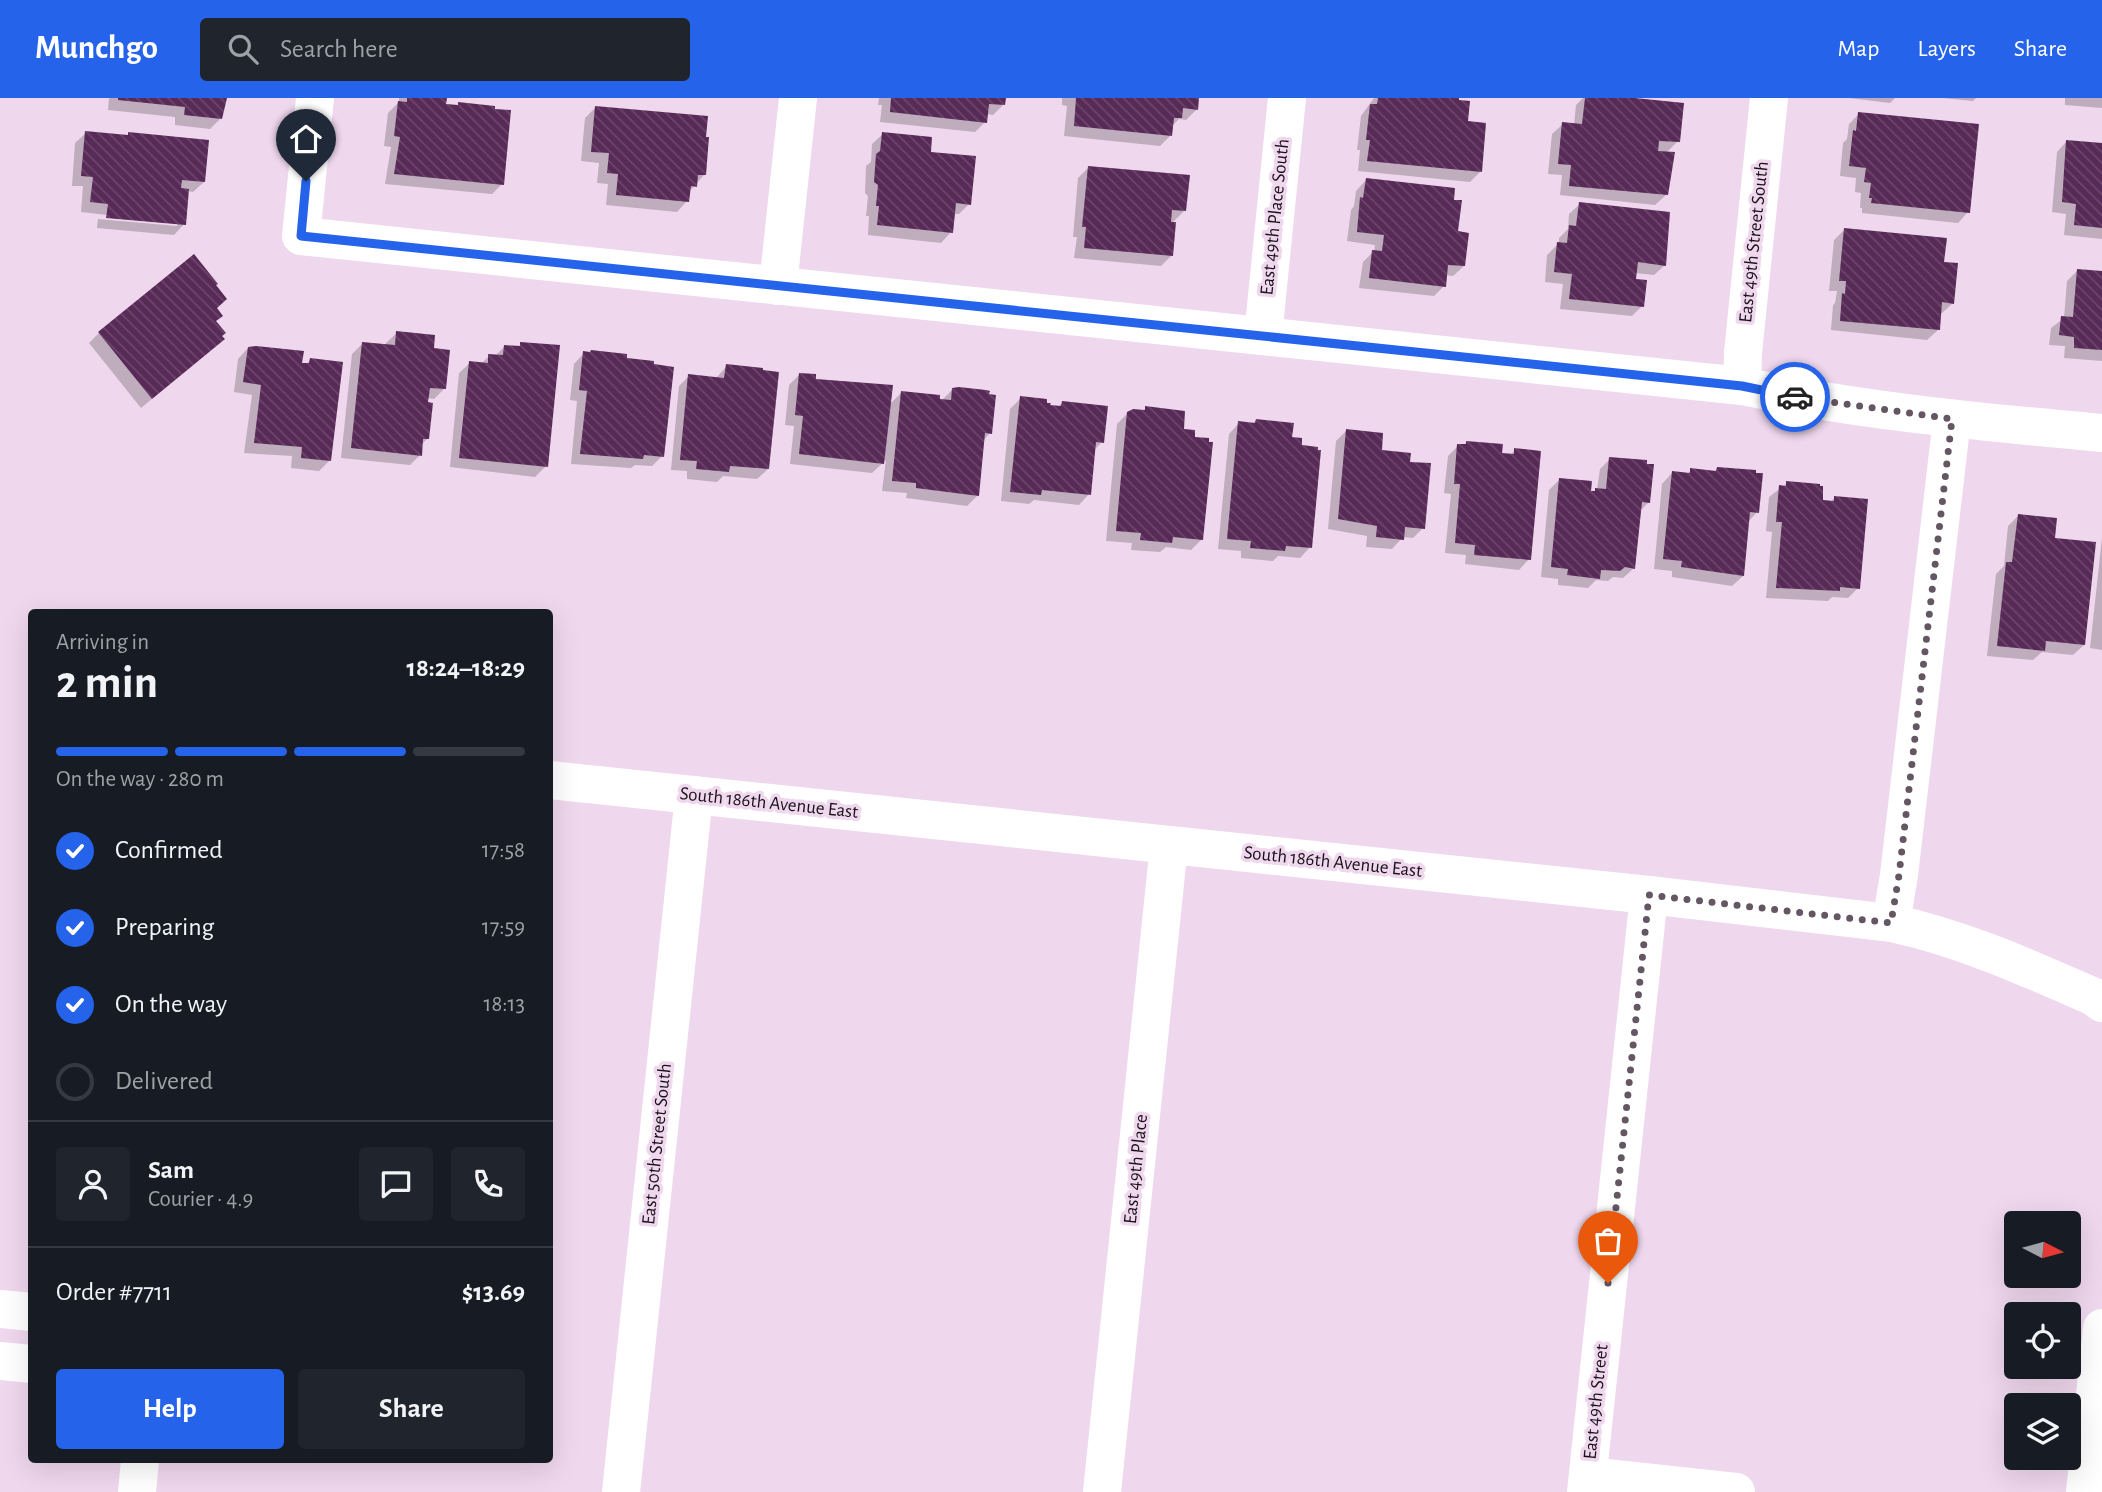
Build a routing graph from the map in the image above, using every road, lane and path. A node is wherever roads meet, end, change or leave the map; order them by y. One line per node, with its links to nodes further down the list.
1 (315, 98): 5 (street)
2 (798, 98): 5 (street)
3 (1287, 98): 6 (street, East 49th Place South)
4 (1769, 98): 7 (street, East 49th Street South)
5 (778, 286): 6 (street)
6 (1263, 336): 7 (street)
7 (1742, 386): 8 (street)
8 (1952, 419): 9 (street); 14 (street)
9 (2102, 433)
10 (553, 780): 11 (street, South 186th Avenue East)
11 (694, 795): 12 (street, South 186th Avenue East); 24 (street, East 50th Street South)
12 (1169, 845): 13 (street, South 186th Avenue East); 25 (street, East 49th Place)
13 (1649, 895): 14 (street, South 186th Avenue East); 22 (street, East 49th Street)
14 (1891, 923): 15 (street, South 186th Avenue East)
15 (2102, 1003)
16 (0, 1308): 17 (street)
17 (28, 1312)
18 (2102, 1328): 27 (street)
19 (0, 1361): 20 (street)
20 (28, 1364)
21 (140, 1463): 23 (street)
22 (1587, 1484): 26 (street)
23 (137, 1492)
24 (621, 1492)
25 (1102, 1492)
26 (1736, 1492)
27 (2085, 1492)

